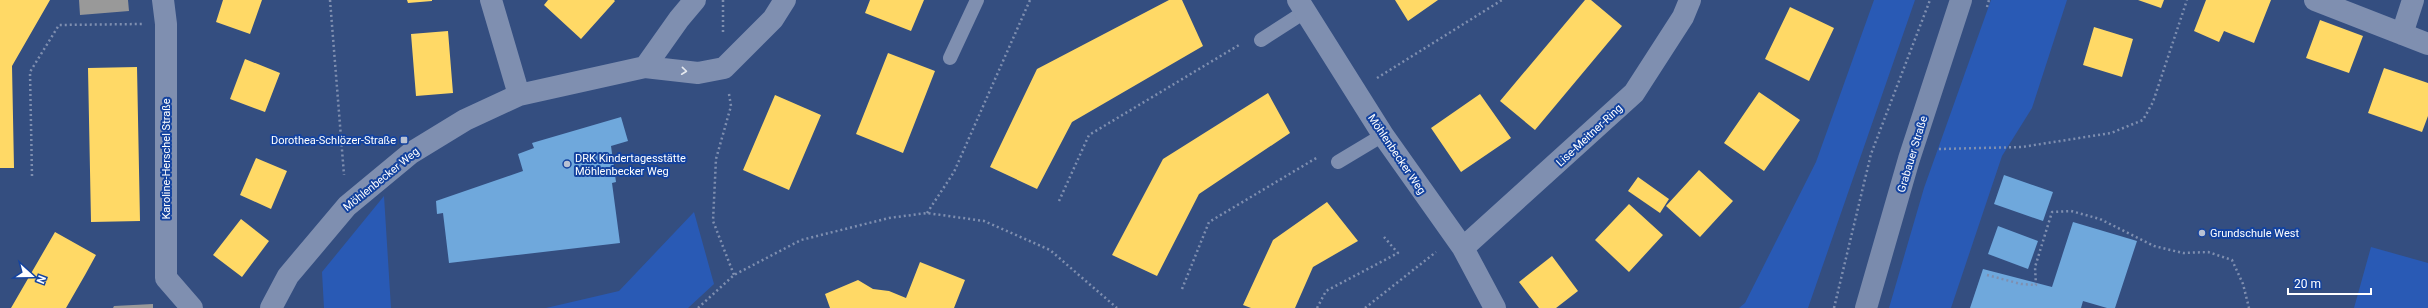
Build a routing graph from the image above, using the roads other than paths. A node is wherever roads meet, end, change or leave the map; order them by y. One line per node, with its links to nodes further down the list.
1 (163, 0): 20 (street, Karoline-Herschel Straße)
2 (491, 0): 16 (street)
3 (696, 0): 15 (street)
4 (785, 0): 15 (street, Möhlenbecker Weg, one-way to 4)
5 (977, 0): 14 (lane)
6 (1690, 0): 19 (street, Lise-Meitner-Ring)
7 (1961, 0): 23 (main road, Grabauer Straße)
8 (2315, 0): 11 (street)
9 (2413, 0): 11 (street)
10 (1302, 6): 12 (lane); 17 (street, Möhlenbecker Weg)
11 (2402, 34): 13 (street)
12 (1261, 40)
13 (2428, 44)
14 (950, 58)
15 (646, 67): 16 (street, Möhlenbecker Weg)
16 (519, 95): 21 (street, Möhlenbecker Weg)
17 (1383, 135): 18 (lane); 19 (street, Möhlenbecker Weg)
18 (1338, 162)
19 (1459, 242): 22 (street, Möhlenbecker Weg)
20 (192, 308)
21 (271, 308)
22 (1495, 308)
23 (1866, 308)

